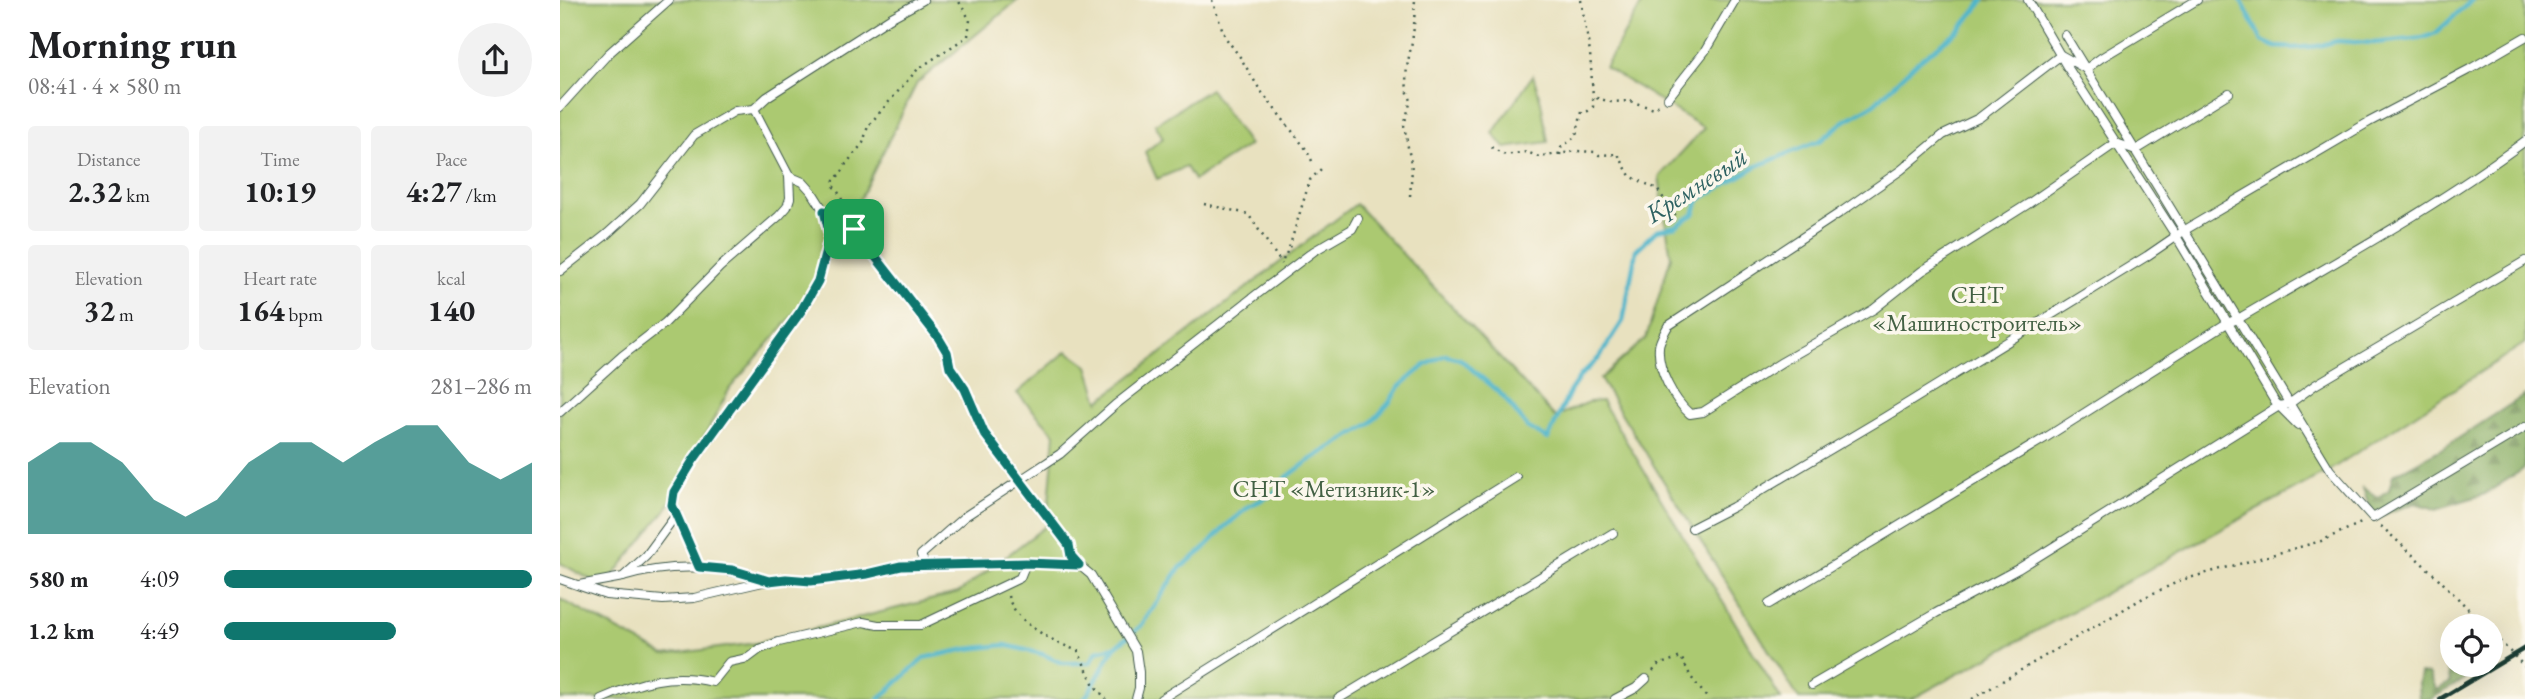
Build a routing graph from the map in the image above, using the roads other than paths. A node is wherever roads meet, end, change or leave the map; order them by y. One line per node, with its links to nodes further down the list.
1 (669, 0): 12 (lane)
2 (923, 0): 13 (lane)
3 (1735, 0): 11 (lane)
4 (2028, 0): 8 (lane)
5 (2197, 0): 9 (lane)
6 (2065, 35): 9 (lane)
7 (2525, 37): 19 (lane)
8 (2060, 55): 9 (lane); 15 (lane); 15 (lane)
9 (2086, 69): 16 (lane)
10 (2229, 93): 16 (lane)
11 (1668, 98)
12 (560, 107)
13 (754, 109): 17 (lane); 22 (lane)
14 (2525, 141): 23 (lane)
15 (2116, 143): 16 (lane); 20 (lane)
16 (2136, 150): 19 (lane)
17 (789, 176): 27 (lane); 31 (lane)
18 (1358, 218): 35 (lane)
19 (2185, 230): 20 (lane); 23 (lane)
20 (2176, 236): 24 (lane); 32 (lane)
21 (2525, 261): 25 (lane)
22 (560, 271)
23 (2238, 319): 24 (lane); 25 (lane)
24 (2227, 323): 26 (lane); 41 (lane)
25 (2289, 404): 26 (lane); 29 (lane)
26 (2279, 406): 29 (lane); 43 (lane)
27 (560, 412)
28 (2525, 427): 29 (lane)
29 (2307, 434)
30 (1516, 477): 46 (lane)
31 (676, 515): 36 (lane); 37 (lane)
32 (1692, 528)
33 (1613, 533): 47 (lane)
34 (1026, 563): 35 (lane); 44 (lane); 45 (lane)
35 (925, 565): 39 (lane)
36 (699, 567): 37 (lane); 39 (lane)
37 (623, 576): 40 (lane)
38 (560, 579): 40 (lane)
39 (769, 581): 40 (lane)
40 (576, 586)
41 (1769, 604)
42 (1646, 679): 48 (lane)
43 (1812, 685)
44 (601, 699)
45 (1136, 699)
46 (1161, 699)
47 (1338, 699)
48 (1615, 699)

